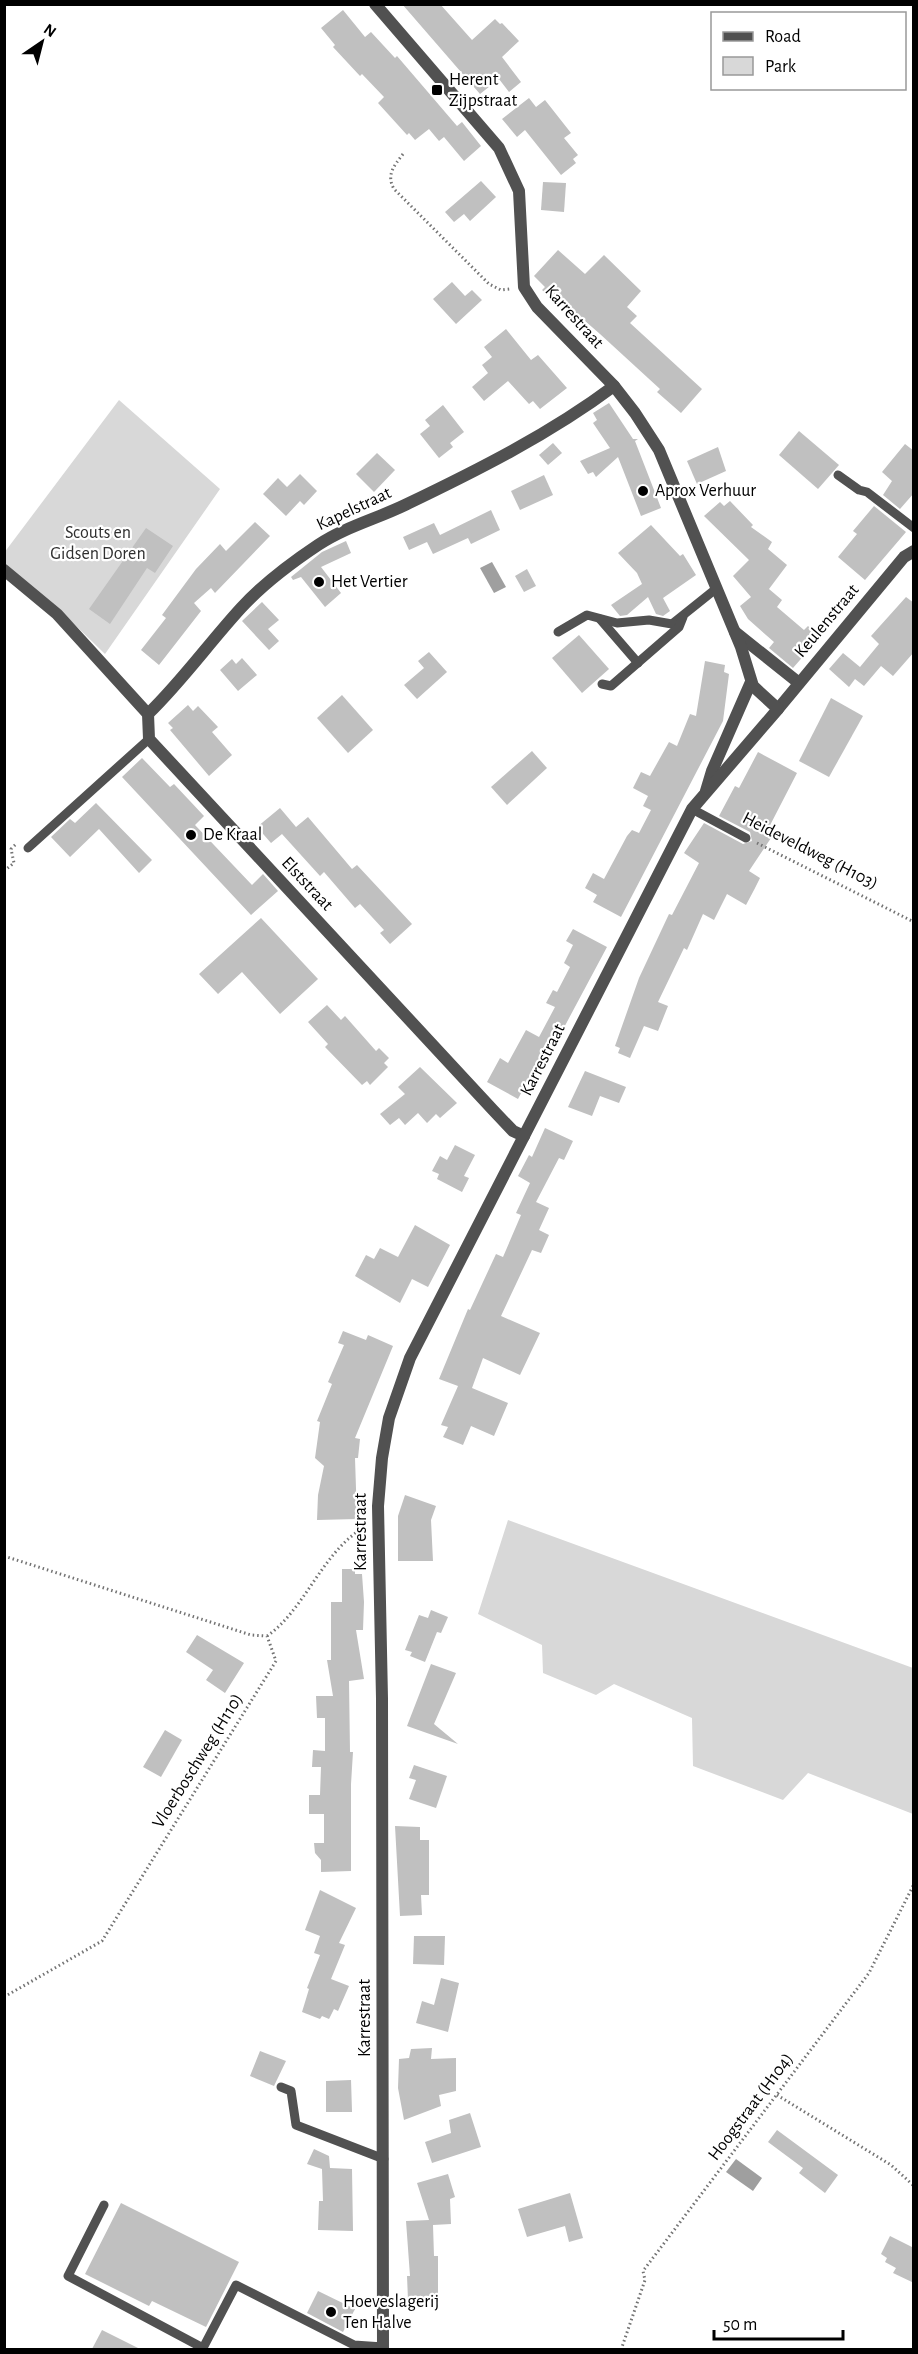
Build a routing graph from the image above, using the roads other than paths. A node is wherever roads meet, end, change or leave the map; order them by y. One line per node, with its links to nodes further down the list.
1 (375, 4): 2 (street, Karrestraat)
2 (614, 386): 8 (street, Karrestraat); 18 (street, Kapelstraat)
3 (838, 475): 4 (lane)
4 (914, 528)
5 (914, 544): 6 (street, Keulenstraat)
6 (909, 554): 15 (street, Keulenstraat)
7 (4, 570): 18 (street)
8 (717, 588): 10 (lane); 12 (street, Karrestraat)
9 (598, 617): 10 (lane); 11 (lane); 13 (lane)
10 (683, 617): 13 (lane)
11 (558, 632)
12 (735, 632): 14 (street, Karrestraat); 15 (street, Karrestraat)
13 (638, 663): 16 (lane)
14 (751, 682): 17 (street, Karrestraat); 20 (street, Karrestraat)
15 (799, 683): 17 (street, Keulenstraat)
16 (602, 684)
17 (778, 709): 20 (street, Karrestraat)
18 (148, 714): 19 (street)
19 (149, 739): 23 (lane); 24 (street, Elststraat)
20 (706, 791): 21 (street, Karrestraat)
21 (692, 809): 22 (lane, Heideveldweg (H103)); 24 (street, Karrestraat)
22 (746, 838)
23 (28, 848)
24 (524, 1136): 26 (street, Karrestraat)
25 (281, 2087): 26 (lane)
26 (384, 2159): 28 (street, Karrestraat)
27 (104, 2205): 28 (lane)
28 (383, 2348)

